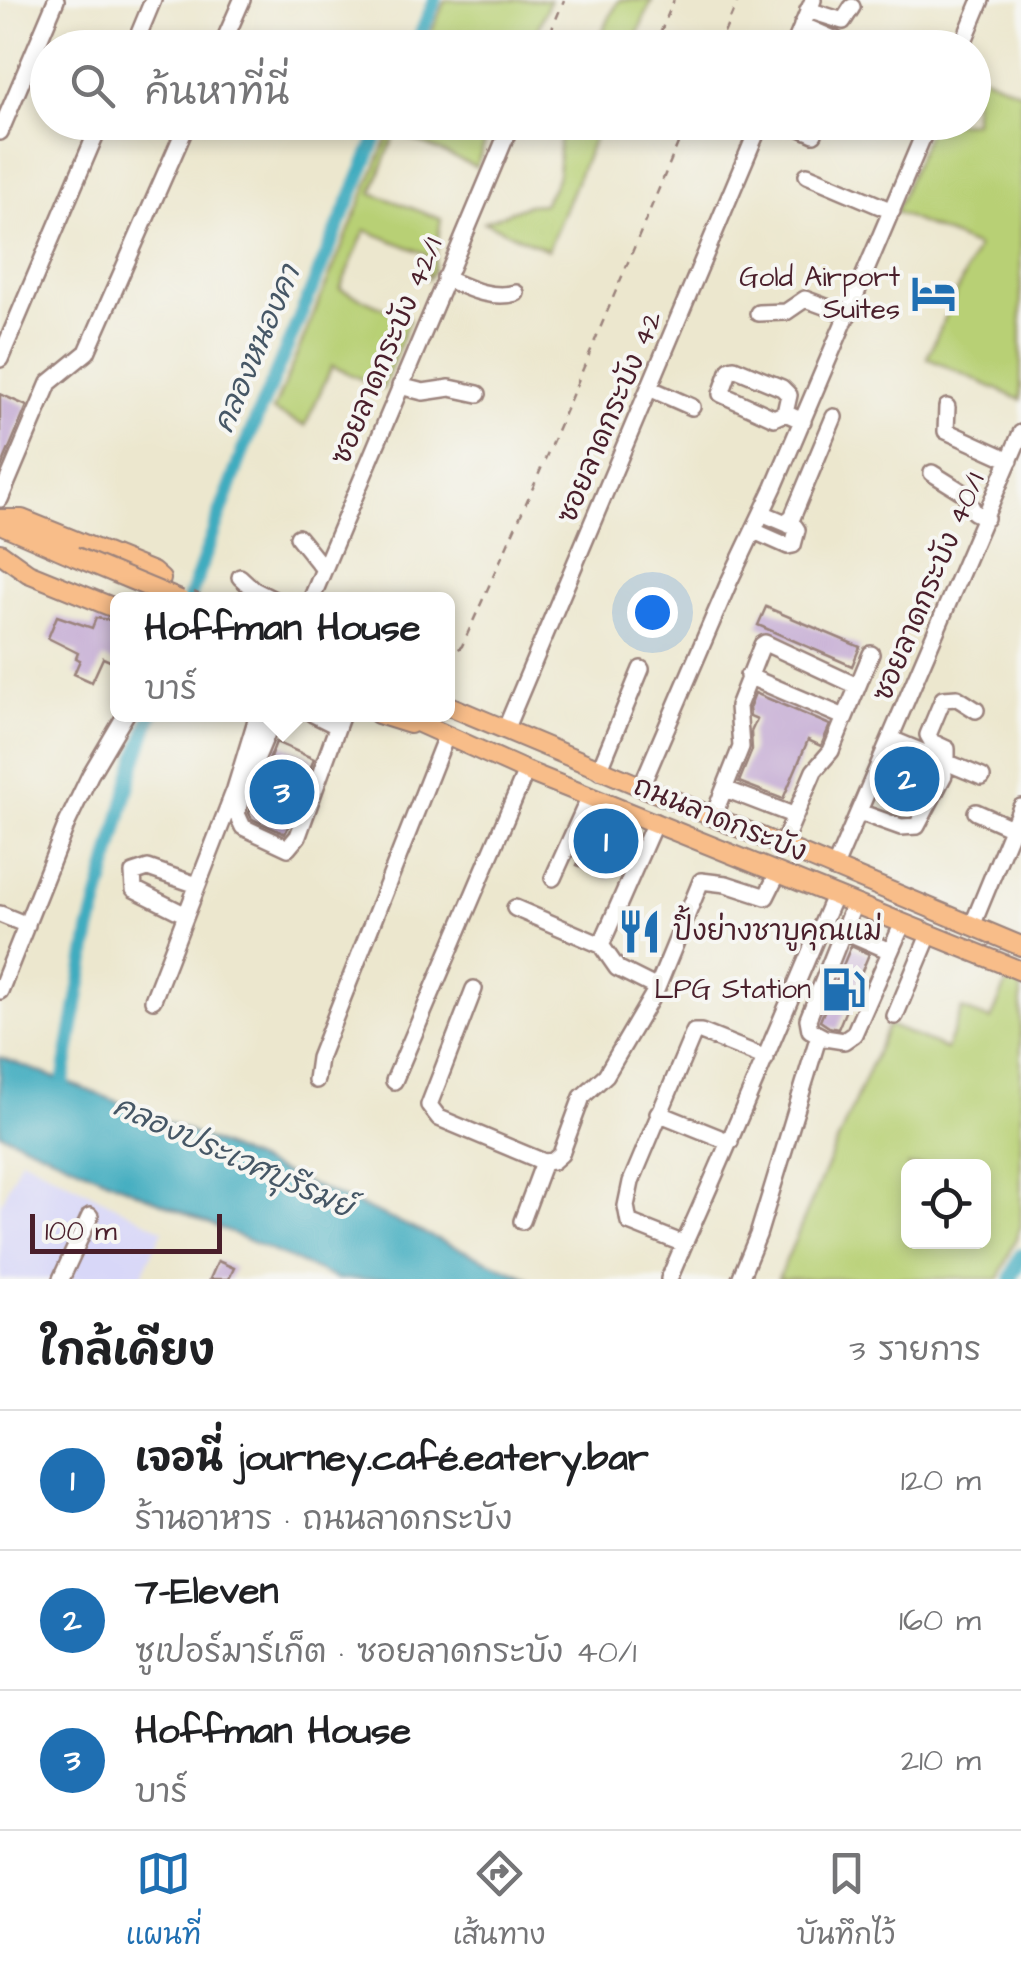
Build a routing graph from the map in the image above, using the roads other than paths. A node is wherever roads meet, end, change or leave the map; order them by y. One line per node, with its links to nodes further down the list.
1 (56, 0): 7 (street)
2 (153, 0): 8 (street)
3 (242, 0): 9 (street)
4 (981, 0): 11 (street)
5 (852, 8): 6 (street)
6 (808, 12): 10 (street)
7 (43, 30)
8 (140, 30)
9 (229, 30)
10 (831, 30)
11 (968, 30)
12 (30, 61): 13 (street)
13 (0, 132)
14 (93, 140): 25 (street)
15 (180, 140): 37 (street)
16 (504, 140): 21 (street, ซอยลาดกระบัง 42/1)
17 (753, 140): 27 (street, ซอยลาดกระบัง 42)
18 (922, 140): 20 (street)
19 (807, 175): 20 (street)
20 (892, 211): 24 (street)
21 (445, 278): 22 (street); 26 (street, ซอยลาดกระบัง 42/1)
22 (516, 294)
23 (758, 313): 24 (street)
24 (848, 314): 33 (street)
25 (0, 359)
26 (400, 386): 28 (street); 45 (street, ซอยลาดกระบัง 42/1)
27 (649, 388): 29 (street); 66 (street, ซอยลาดกระบัง 42)
28 (478, 394)
29 (692, 407)
30 (947, 407): 35 (street)
31 (784, 414): 33 (street)
32 (834, 417): 41 (street)
33 (802, 421): 38 (street)
34 (1021, 433): 35 (street, ซอยลาดกระบัง 40/1)
35 (1010, 460): 39 (street, ซอยลาดกระบัง 40/1)
36 (932, 472): 39 (street)
37 (0, 499)
38 (762, 513): 41 (street); 42 (street)
39 (986, 518): 68 (street, ซอยลาดกระบัง 40/1)
40 (0, 521): 47 (main road); 48 (main road, bridge)
41 (789, 524): 42 (street)
42 (754, 532): 73 (street)
43 (298, 538): 45 (street)
44 (0, 552): 51 (main road); 52 (main road)
45 (323, 568): 50 (street, ซอยลาดกระบัง 42/1)
46 (240, 577): 49 (street)
47 (158, 592)
48 (177, 592)
49 (258, 592)
50 (314, 592)
51 (110, 596)
52 (110, 606)
53 (871, 654): 56 (street)
54 (642, 670): 70 (street)
55 (748, 676): 56 (street); 59 (street); 74 (street)
56 (857, 686): 59 (street)
57 (455, 708): 66 (main road, ถนนลาดกระบัง)
58 (976, 710): 69 (street)
59 (844, 717): 79 (street)
60 (121, 722): 94 (street)
61 (256, 722): 88 (street)
62 (272, 722): 63 (street)
63 (339, 722)
64 (403, 722): 67 (main road)
65 (416, 722): 67 (main road, ถนนลาดกระบัง)
66 (505, 730): 70 (main road, ถนนลาดกระบัง)
67 (440, 734): 71 (main road, ถนนลาดกระบัง); 110 (street)
68 (891, 739): 69 (street); 77 (street, ซอยลาดกระบัง 40/1)
69 (946, 769): 72 (street); 77 (street)
70 (599, 770): 73 (main road, ถนนลาดกระบัง)
71 (526, 771): 75 (main road, ถนนลาดกระบัง); 111 (street)
72 (982, 777)
73 (641, 788): 80 (main road, ถนนลาดกระบัง)
74 (725, 789): 79 (street); 80 (street)
75 (590, 796): 81 (main road, ถนนลาดกระบัง); 87 (street)
76 (1021, 807): 82 (street)
77 (859, 812): 85 (street, ซอยลาดกระบัง 40/1)
78 (976, 812): 82 (street)
79 (793, 816): 84 (street)
80 (713, 817): 83 (main road); 84 (main road, ถนนลาดกระบัง)
81 (655, 822): 83 (main road, ถนนลาดกระบัง); 99 (street)
82 (1012, 828): 96 (street)
83 (704, 841): 86 (main road, ถนนลาดกระบัง)
84 (782, 846): 85 (main road, ถนนลาดกระบัง)
85 (834, 869): 96 (main road, ถนนลาดกระบัง)
86 (778, 873): 89 (main road, ถนนลาดกระบัง); 103 (street)
87 (553, 878)
88 (197, 885): 93 (street); 93 (street)
89 (834, 896): 90 (main road, ถนนลาดกระบัง); 109 (street)
90 (854, 904): 95 (main road, ถนนลาดกระบัง); 97 (street)
91 (514, 908): 99 (street)
92 (0, 914): 94 (street)
93 (186, 915): 106 (street)
94 (27, 925): 105 (street)
95 (902, 925): 98 (main road, ถนนลาดกระบัง); 101 (street)
96 (972, 926): 100 (main road, ถนนลาดกระบัง)
97 (842, 930): 101 (street); 108 (street)
98 (928, 935): 102 (main road, ถนนลาดกระบัง); 107 (street)
99 (601, 945): 103 (street)
100 (1021, 946)
101 (890, 951): 108 (street)
102 (1021, 971)
103 (657, 988): 114 (street)
104 (474, 989): 114 (street)
105 (0, 991)
106 (153, 1000)
107 (895, 1016)
108 (819, 1035): 120 (street)
109 (766, 1058): 112 (street); 113 (street)
110 (316, 1080)
111 (394, 1081)
112 (658, 1114): 113 (street); 117 (street)
113 (730, 1142): 117 (street)
114 (544, 1162): 116 (street)
115 (90, 1216): 118 (street)
116 (522, 1221)
117 (684, 1244): 119 (street)
118 (61, 1279)
119 (669, 1279)
120 (740, 1279)

